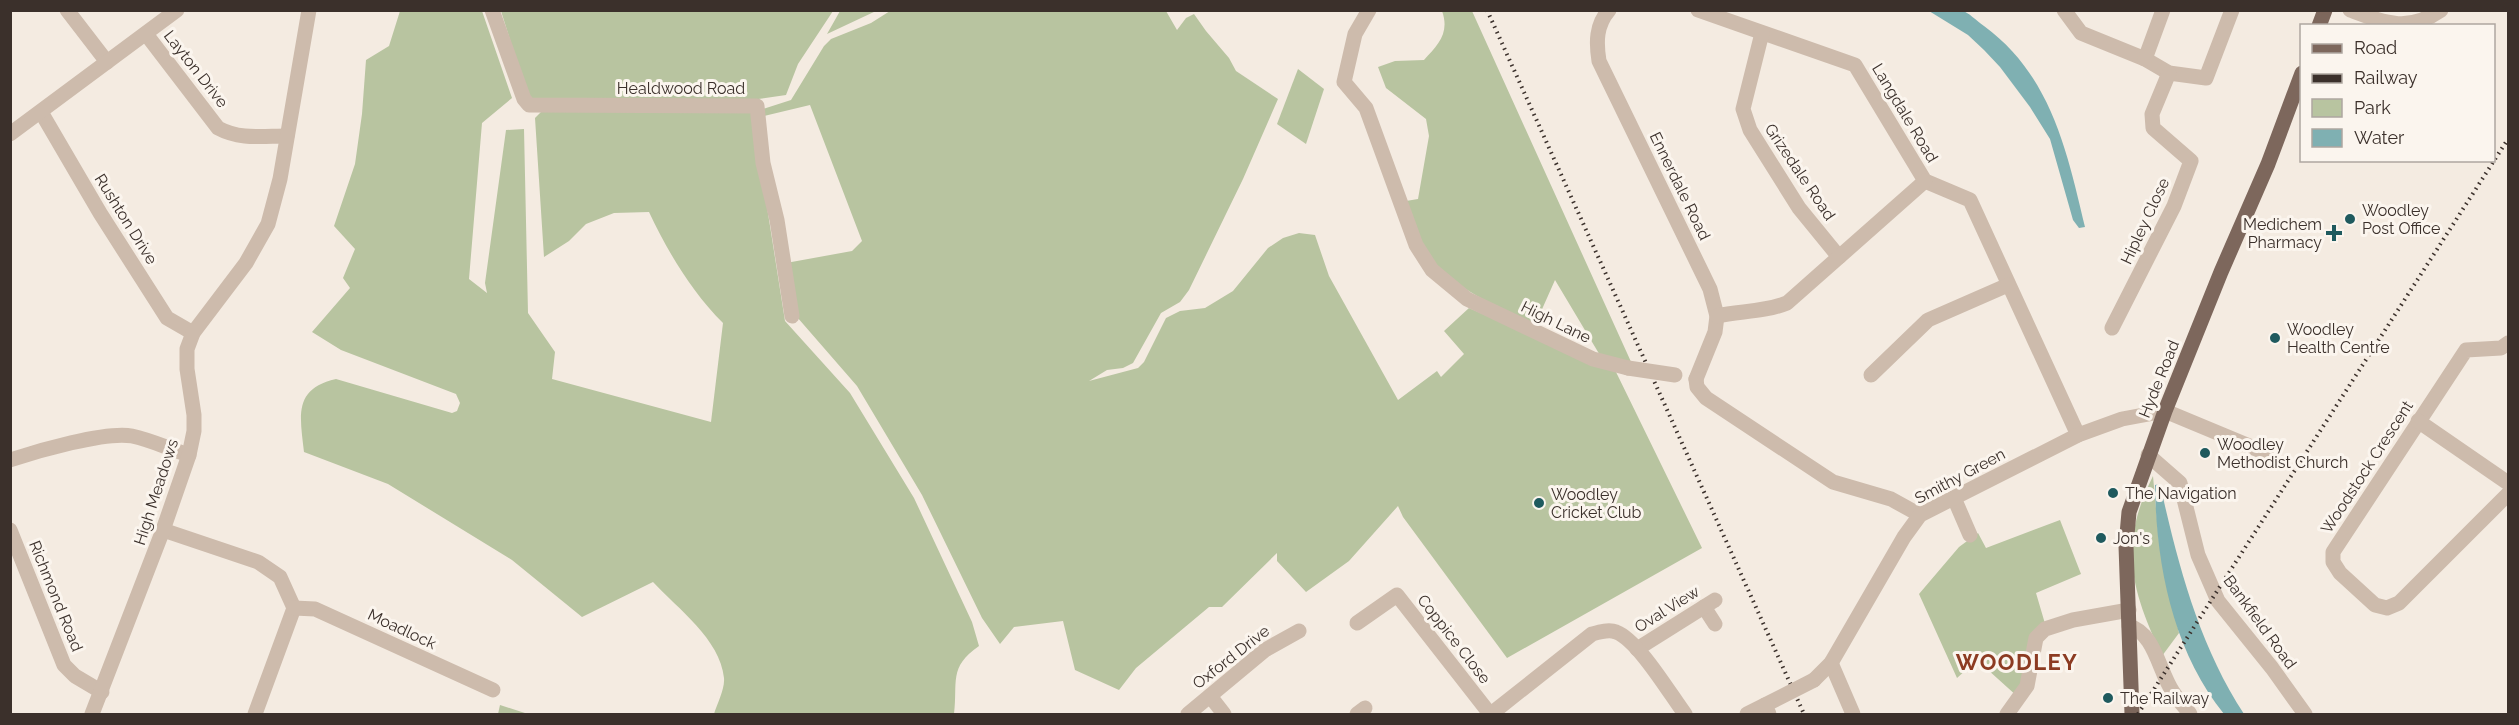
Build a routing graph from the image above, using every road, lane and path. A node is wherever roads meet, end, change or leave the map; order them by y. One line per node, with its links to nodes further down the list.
1 (67, 10): 18 (street)
2 (177, 10): 16 (street)
3 (309, 10): 23 (street, High Meadows)
4 (492, 10): 27 (street, Healdwood Road)
5 (1368, 10): 33 (street, High Lane, bridge)
6 (1609, 10): 28 (street, Ennerdale Road)
7 (1698, 10): 15 (street, Langdale Road)
8 (2064, 10): 17 (street)
9 (2163, 10): 17 (street)
10 (2232, 10): 19 (street)
11 (2350, 10): 13 (street)
12 (2441, 10): 14 (street)
13 (2388, 24)
14 (2414, 24)
15 (1762, 33): 24 (street, Langdale Road); 25 (street, Grizedale Road)
16 (146, 34): 18 (street); 23 (street, Layton Drive)
17 (2145, 59): 19 (street)
18 (108, 62): 21 (street)
19 (2169, 73): 29 (street, Hipley Close)
20 (2300, 76): 34 (main road, Hyde Road)
21 (41, 112): 22 (street); 30 (street, Rushton Drive)
22 (10, 134)
23 (287, 136): 30 (street, High Meadows)
24 (1925, 181): 25 (street); 26 (street, Langdale Road)
25 (1839, 257): 28 (street)
26 (2008, 285): 32 (street); 36 (street, Langdale Road)
27 (792, 316)
28 (1717, 316): 33 (street, Ennerdale Road)
29 (2112, 328)
30 (193, 333): 38 (street, High Meadows)
31 (2508, 343): 35 (street, Woodstock Crescent)
32 (1871, 375)
33 (1696, 379): 44 (street)
34 (2165, 411): 36 (street, Smithy Green); 37 (street); 39 (main road, Hyde Road)
35 (2418, 421): 41 (street); 42 (street, Woodstock Crescent)
36 (2078, 435): 43 (street, Smithy Green)
37 (2266, 453)
38 (189, 455): 40 (street); 46 (street, High Meadows)
39 (2148, 455): 49 (main road, Hyde Road); 71 (street, Bankfield Road)
40 (10, 460)
41 (2508, 483)
42 (2508, 494)
43 (1954, 498): 44 (street, Smithy Green); 47 (street)
44 (1920, 515): 55 (street, Smithy Green)
45 (10, 530): 57 (street, Richmond Road)
46 (163, 530): 48 (street); 57 (street, High Meadows)
47 (1970, 535)
48 (294, 608): 56 (street, Moadlock); 61 (street)
49 (2129, 610): 52 (main road, Hyde Road); 68 (street)
50 (1358, 623): 64 (street, Coppice Close)
51 (1715, 624): 54 (street, Oval View)
52 (2129, 626): 69 (main road, Hyde Road); 70 (street)
53 (1299, 631): 58 (street, Oxford Drive)
54 (1638, 649): 64 (street); 65 (street)
55 (1831, 663): 59 (street, Smithy Green, bridge); 67 (street)
56 (493, 690)
57 (102, 692): 60 (street, High Meadows)
58 (1210, 696): 62 (street, Oxford Drive); 63 (street)
59 (1767, 710): 66 (street, Smithy Green)
60 (92, 714)
61 (255, 714)
62 (1188, 714)
63 (1224, 714)
64 (1490, 714)
65 (1685, 714)
66 (1747, 714)
67 (1853, 714)
68 (2007, 714)
69 (2132, 714)
70 (2190, 714)
71 (2305, 714)

